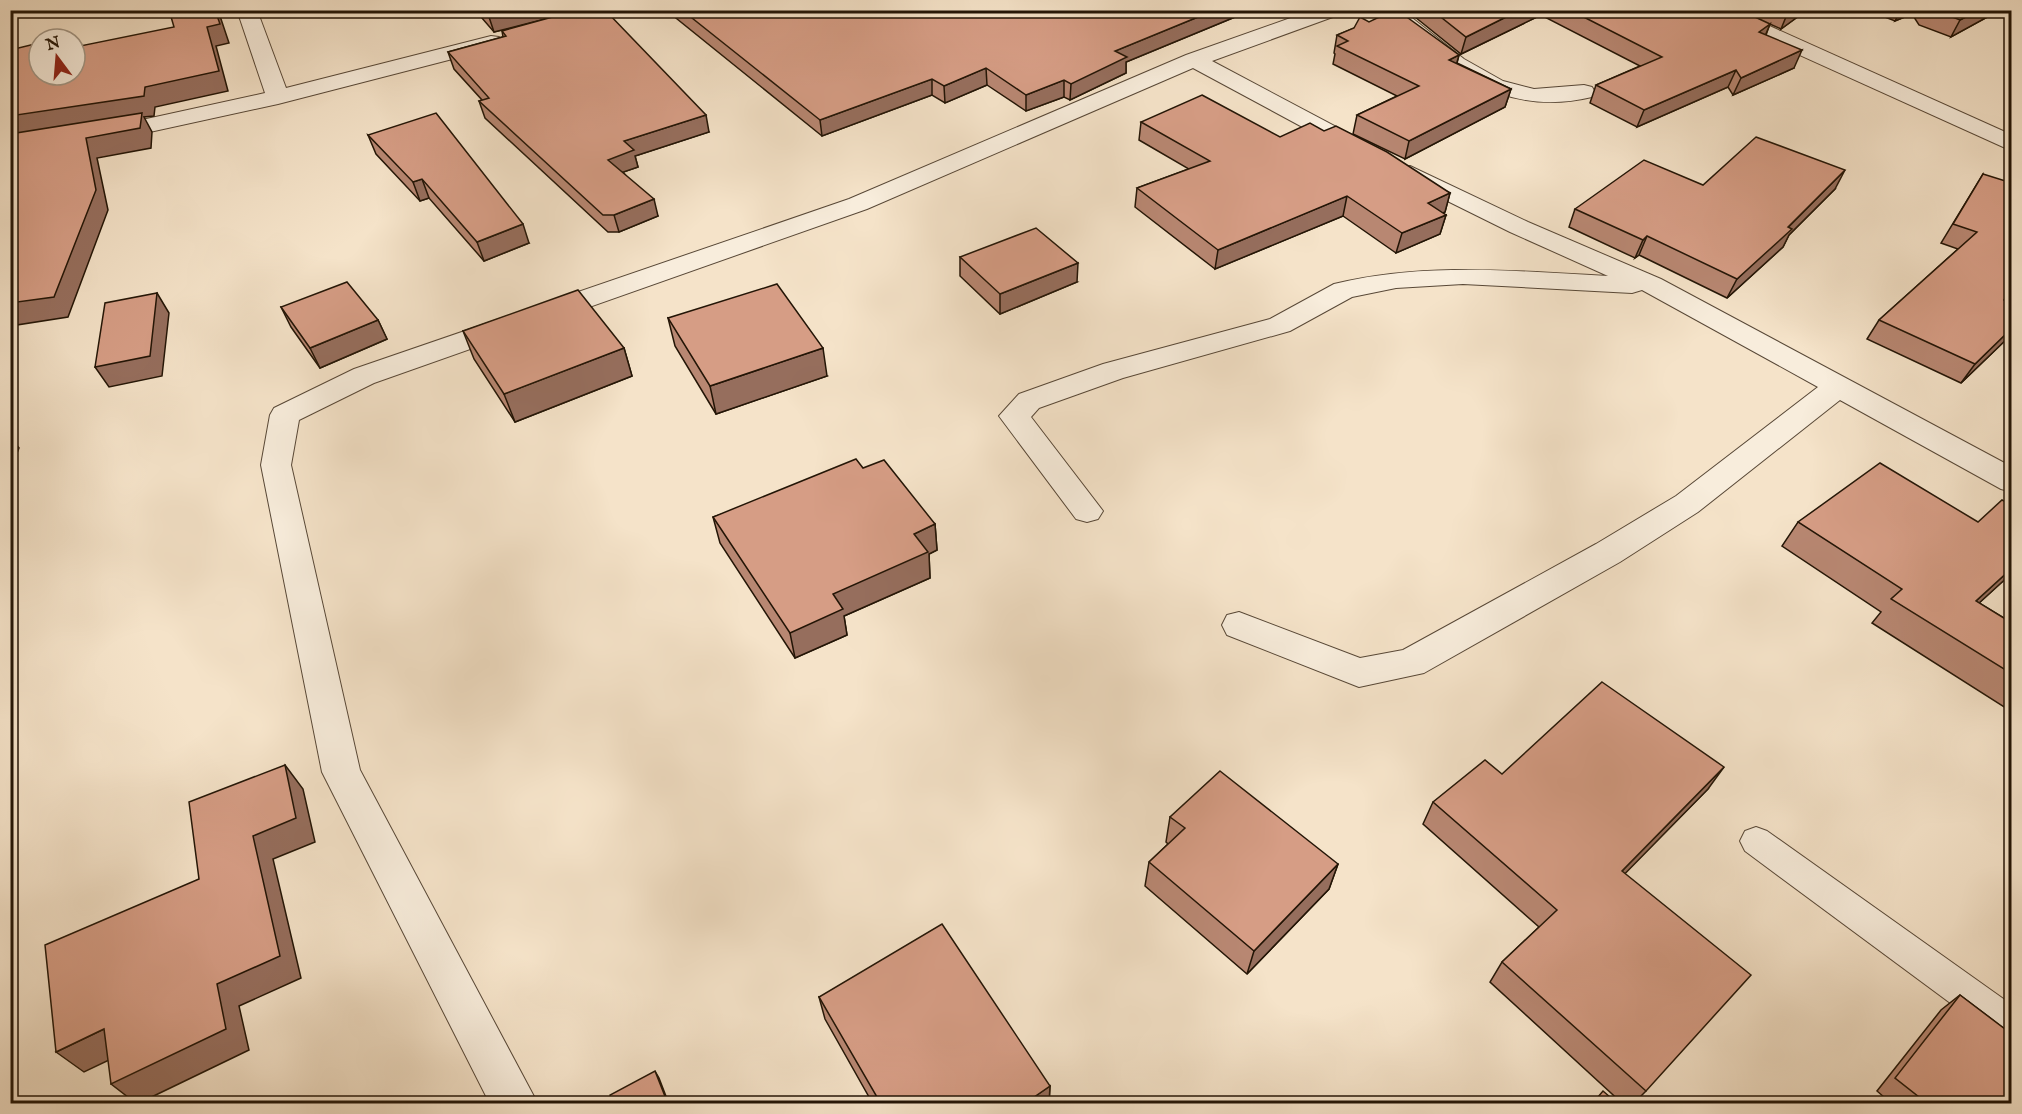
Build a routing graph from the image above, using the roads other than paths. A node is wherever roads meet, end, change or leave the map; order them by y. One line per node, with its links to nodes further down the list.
1 (248, 10): 8 (street)
2 (1334, 10): 6 (street)
3 (1389, 10): 7 (street)
4 (1716, 10): 10 (street)
5 (508, 37): 8 (street)
6 (1194, 60): 11 (street); 18 (street)
7 (1584, 92)
8 (278, 96): 9 (street)
9 (79, 140)
10 (2012, 144)
11 (1652, 285): 12 (street); 14 (street)
12 (1840, 386): 13 (street); 15 (street)
13 (2012, 481)
14 (1087, 512)
15 (1239, 625)
16 (1756, 841): 17 (lane)
17 (2012, 1027)
18 (515, 1104)

